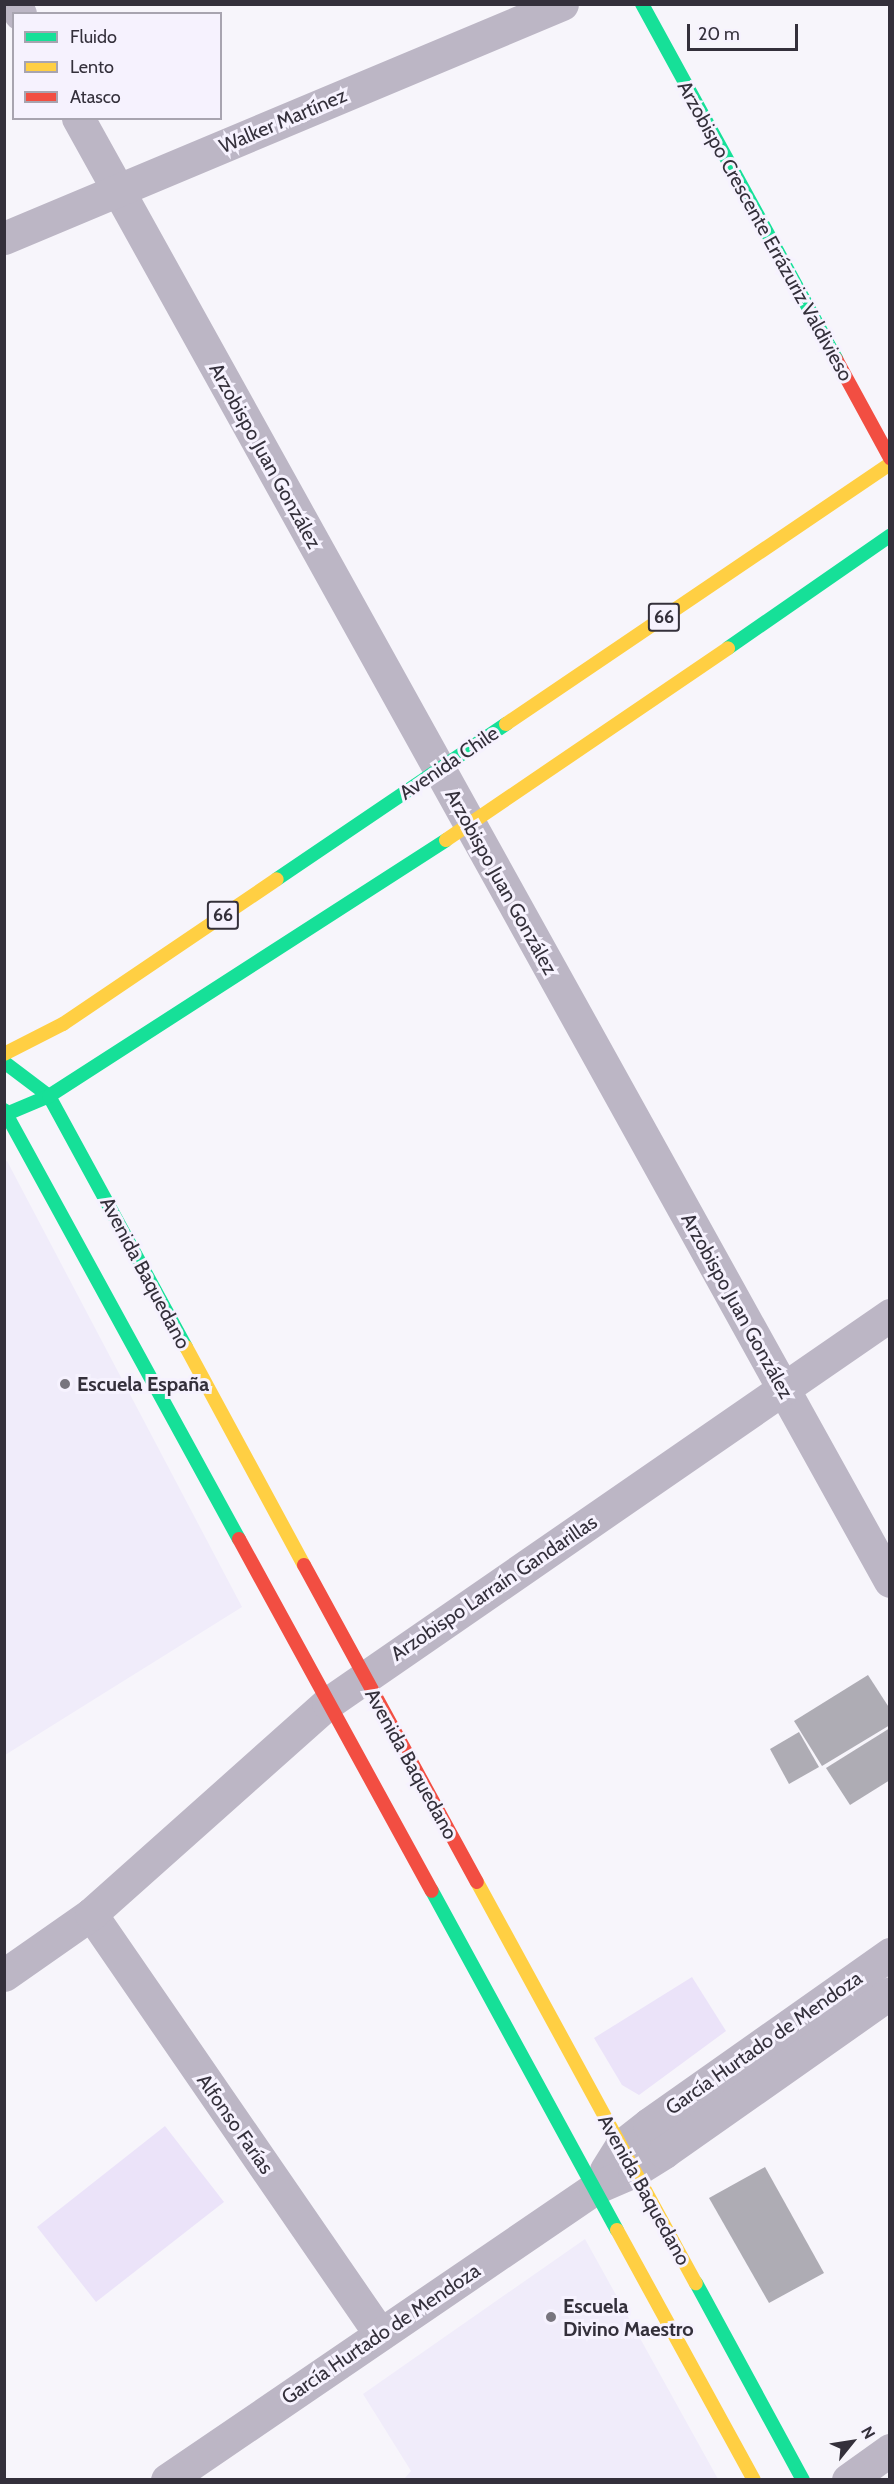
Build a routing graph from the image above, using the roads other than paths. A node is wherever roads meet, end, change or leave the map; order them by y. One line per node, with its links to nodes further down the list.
1 (562, 4): 4 (street, Walker Martínez)
2 (642, 4): 6 (main road, Arzobispo Crescente Errázuriz Valdivieso)
3 (79, 120): 4 (street, Arzobispo Juan González)
4 (118, 190): 5 (street, Walker Martínez); 9 (street, Arzobispo Juan González)
5 (4, 238)
6 (890, 458)
7 (890, 464): 9 (main road, Avenida Chile / 66)
8 (890, 536): 10 (main road)
9 (438, 770): 10 (street, Arzobispo Juan González); 11 (main road, Avenida Chile / 66)
10 (471, 824): 13 (main road); 17 (street, Arzobispo Juan González)
11 (4, 1054)
12 (4, 1062): 13 (main road, Avenida Baquedano)
13 (49, 1096): 15 (main road); 19 (main road, Avenida Baquedano)
14 (4, 1110): 15 (main road)
15 (5, 1115): 20 (main road)
16 (890, 1315): 17 (street, Arzobispo Larraín Gandarillas)
17 (783, 1390): 18 (street, Arzobispo Juan González); 19 (street, Arzobispo Larraín Gandarillas)
18 (890, 1581)
19 (363, 1677): 20 (street, Arzobispo Larraín Gandarillas); 25 (main road, Avenida Baquedano)
20 (328, 1703): 21 (street, Arzobispo Larraín Gandarillas); 26 (main road)
21 (91, 1914): 23 (street, Arzobispo Larraín Gandarillas); 27 (street, Alfonso Farías)
22 (890, 1954): 25 (street, García Hurtado de Mendoza)
23 (4, 1975)
24 (890, 1993): 25 (street, García Hurtado de Mendoza)
25 (627, 2158): 26 (street, García Hurtado de Mendoza); 31 (main road, Avenida Baquedano)
26 (595, 2187): 27 (street, García Hurtado de Mendoza); 30 (main road)
27 (380, 2334): 29 (street, García Hurtado de Mendoza)
28 (890, 2450): 32 (street)
29 (166, 2480)
30 (754, 2480)
31 (803, 2480)
32 (848, 2480)

